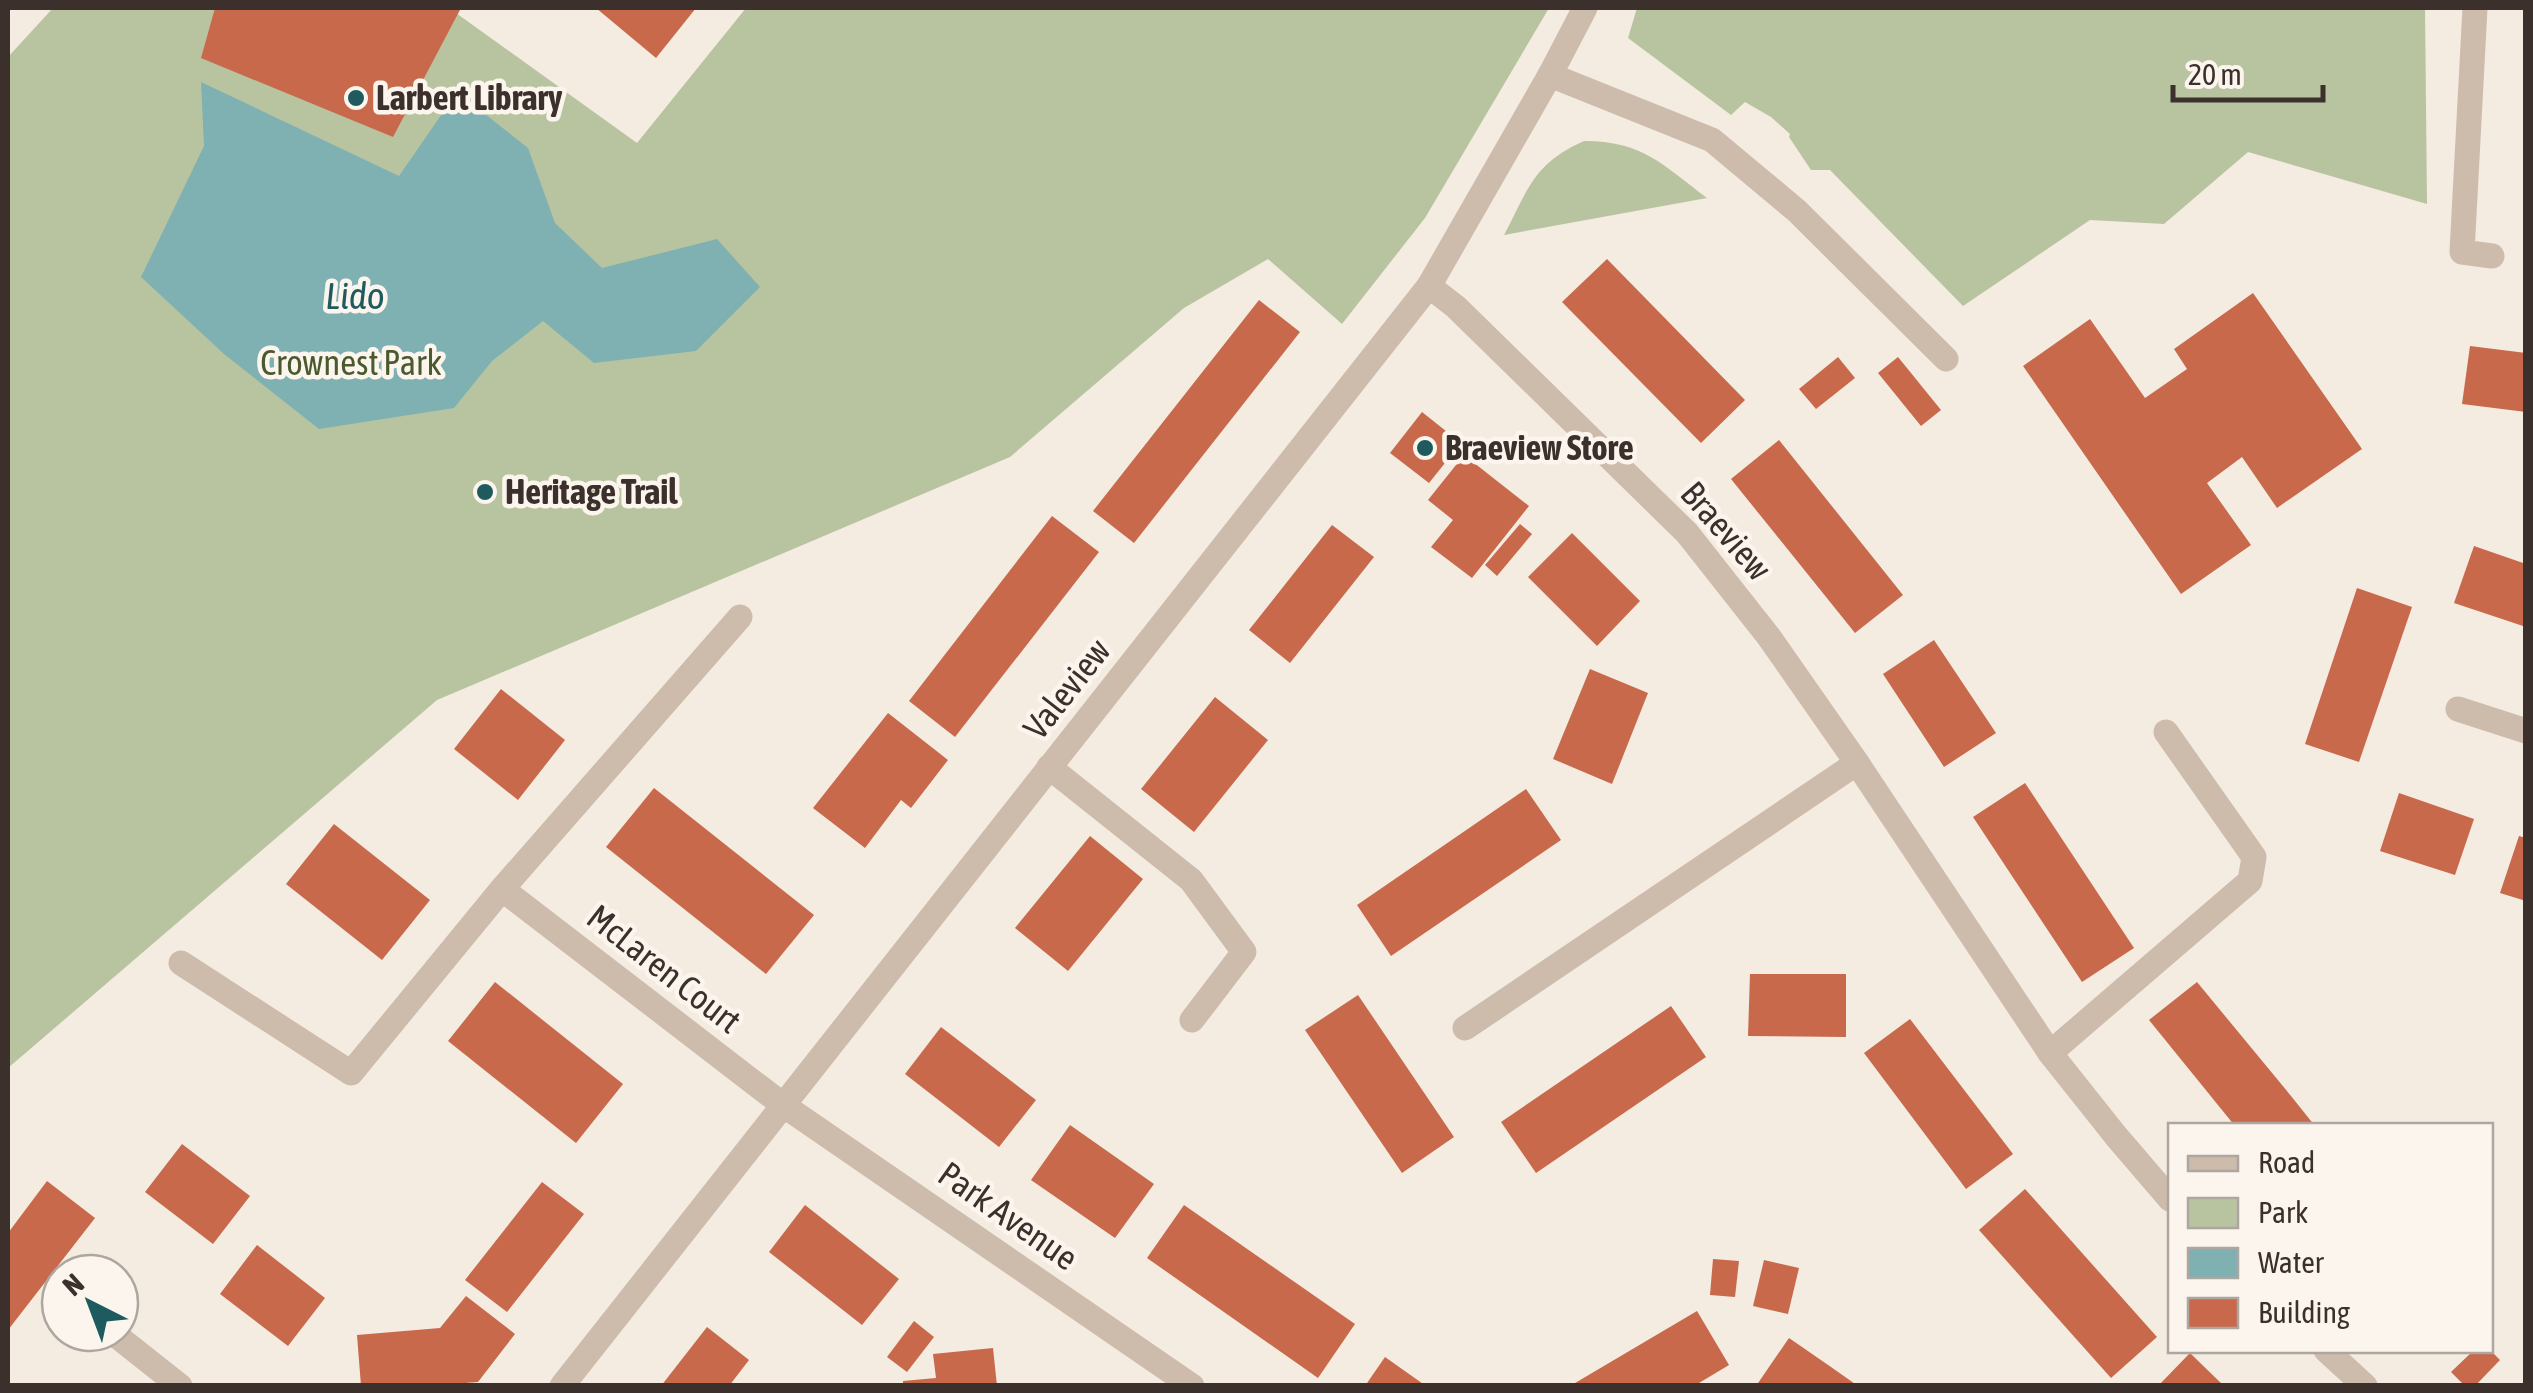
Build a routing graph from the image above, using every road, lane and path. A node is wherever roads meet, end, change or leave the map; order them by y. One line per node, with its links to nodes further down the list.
1 (1584, 8): 3 (street, Valeview)
2 (2475, 8): 4 (street)
3 (1550, 74): 5 (street, Valeview); 6 (street)
4 (2492, 256)
5 (1429, 286): 11 (street, Braeview); 12 (street, Valeview)
6 (1946, 358)
7 (740, 617): 13 (street)
8 (2458, 709): 9 (street)
9 (2526, 731)
10 (2166, 732): 17 (street)
11 (1857, 763): 16 (street); 17 (street, Braeview)
12 (1049, 767): 15 (street); 18 (street, Valeview)
13 (502, 888): 14 (street); 18 (street, McLaren Court)
14 (181, 962)
15 (1192, 1020)
16 (1465, 1028)
17 (2050, 1052): 19 (street, Braeview)
18 (784, 1104): 22 (street, Park Avenue); 24 (street, Valeview)
19 (2168, 1197)
20 (138, 1353): 23 (street)
21 (2329, 1353): 25 (street)
22 (1178, 1382)
23 (180, 1386)
24 (562, 1386)
25 (2366, 1386)

